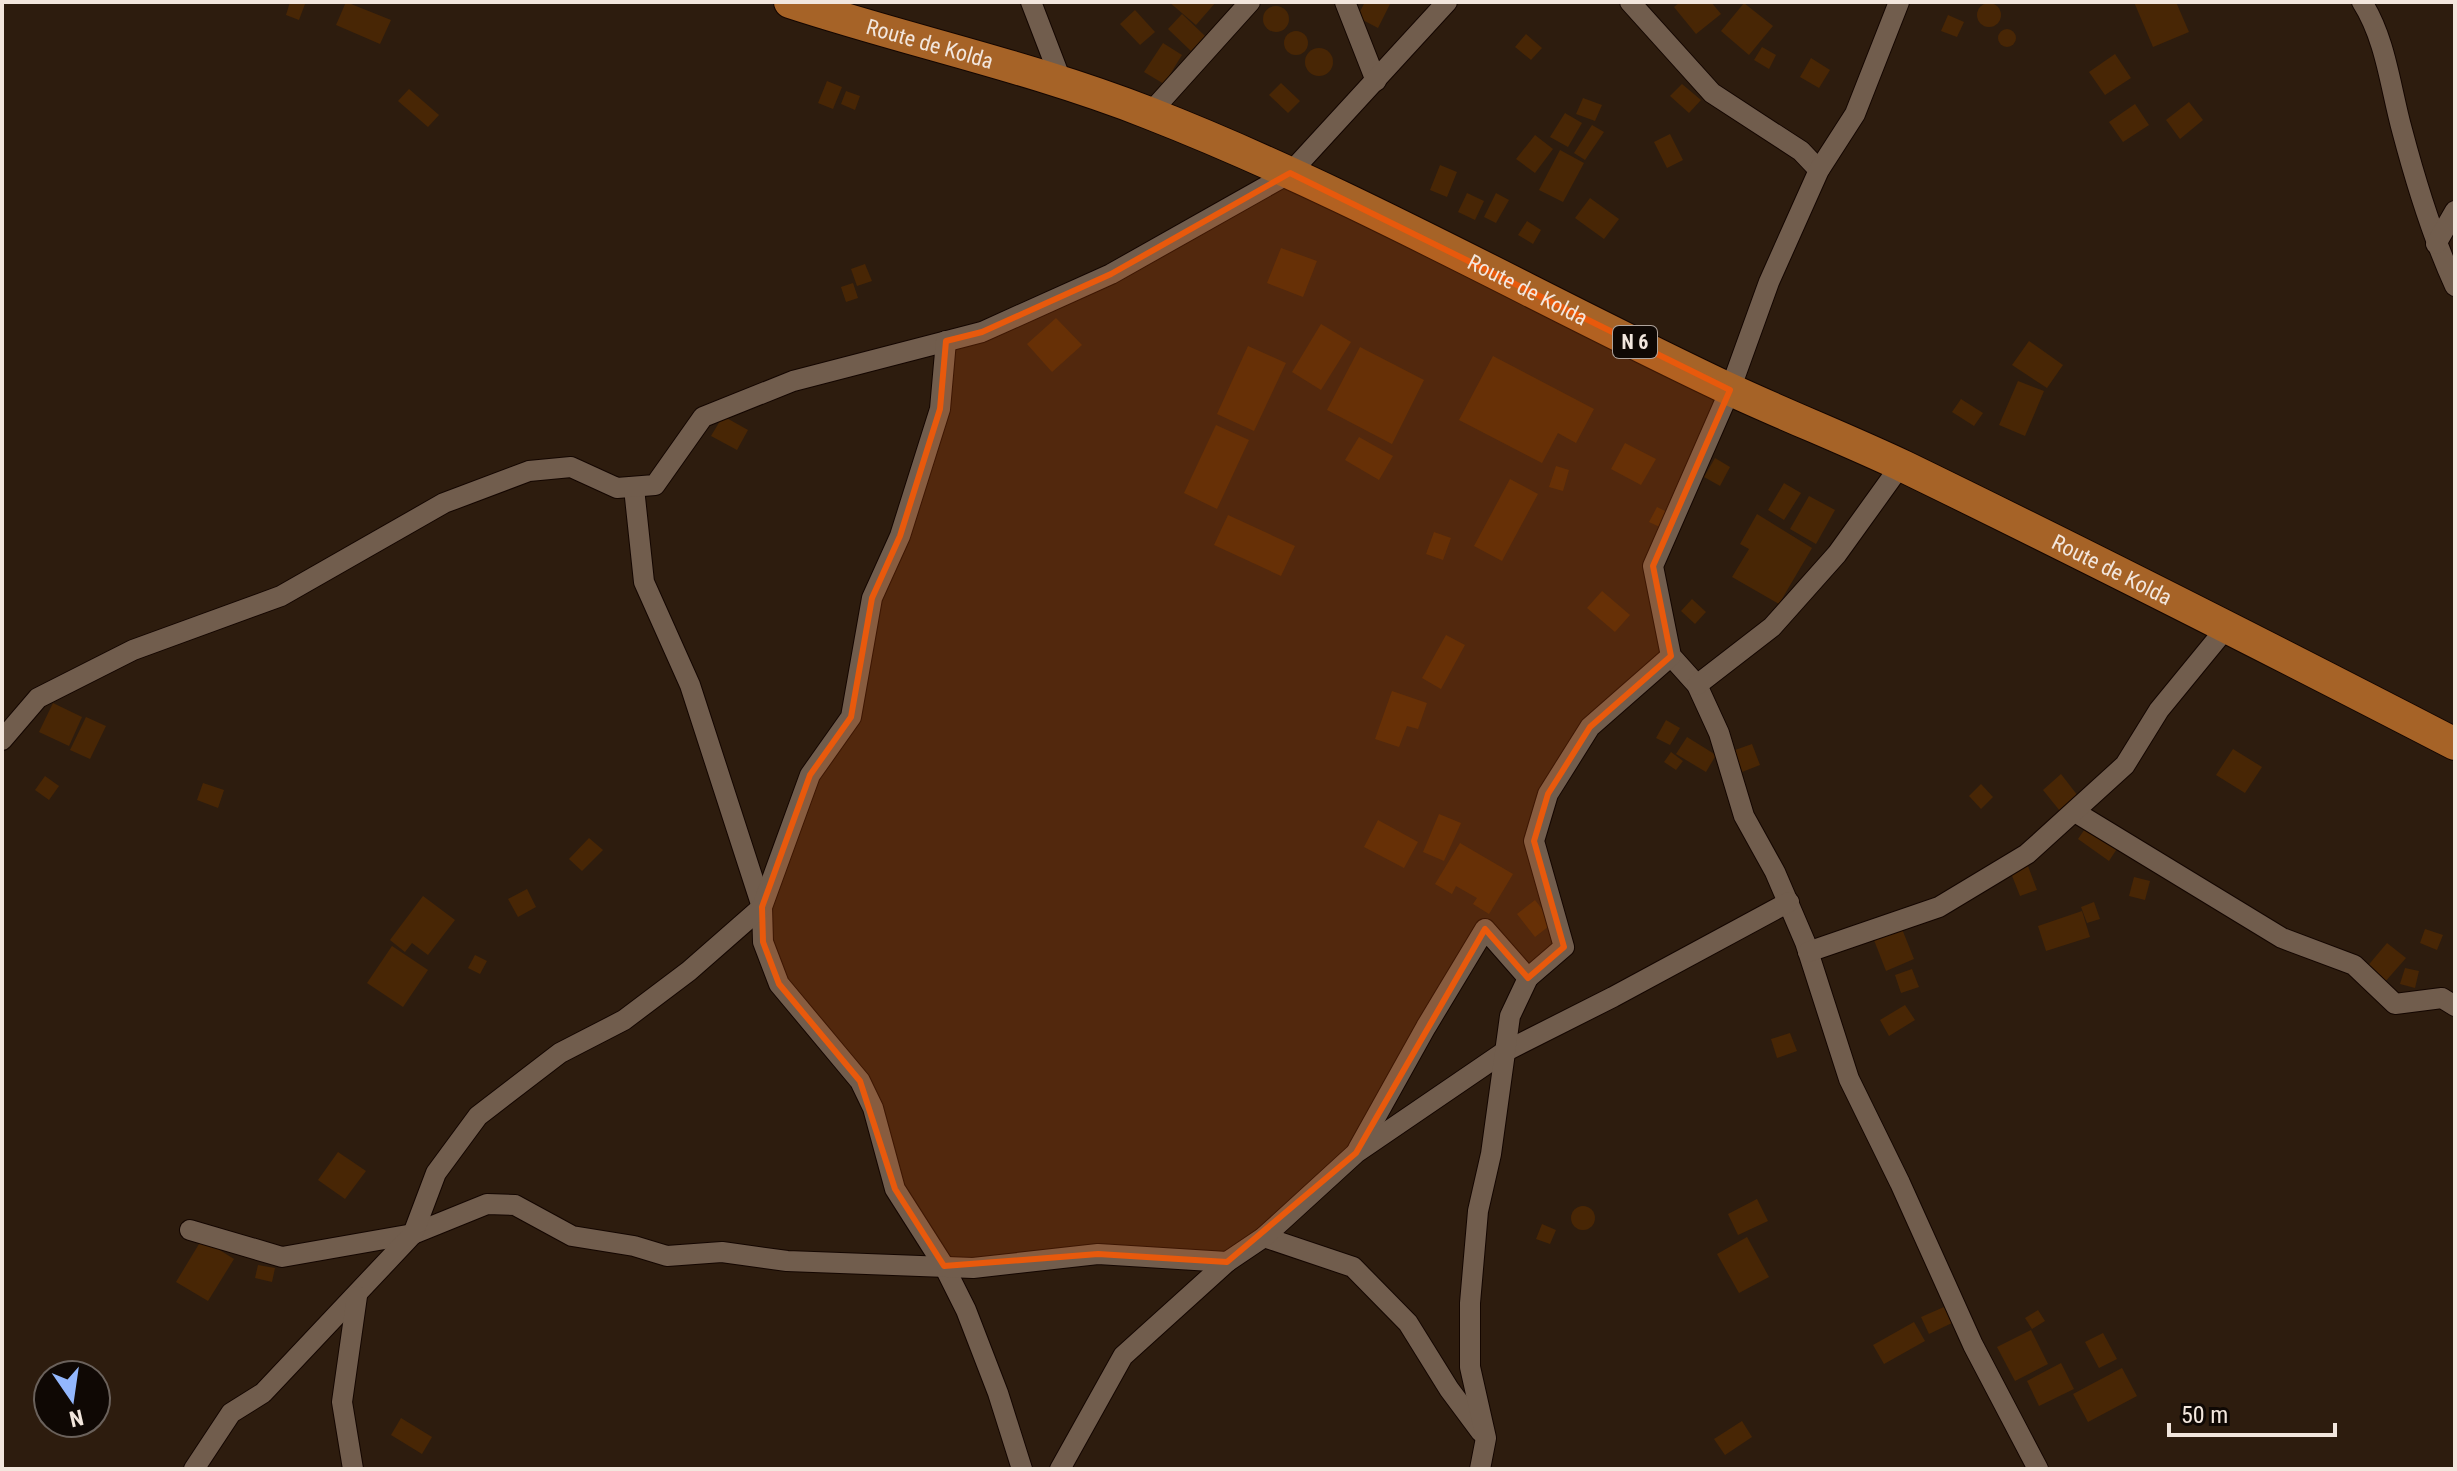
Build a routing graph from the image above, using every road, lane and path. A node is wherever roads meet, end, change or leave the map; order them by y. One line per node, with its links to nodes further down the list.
1 (790, 2): 9 (main road, Route de Kolda / N 6)
2 (1031, 2): 9 (street)
3 (1250, 2): 11 (street)
4 (1345, 2): 10 (street)
5 (1447, 2): 10 (street)
6 (1630, 2): 12 (street)
7 (1899, 2): 12 (street)
8 (2362, 2): 15 (street)
9 (1061, 80): 11 (main road, Route de Kolda / N 6)
10 (1376, 81): 13 (street)
11 (1150, 113): 13 (main road, Route de Kolda / N 6)
12 (1819, 170): 18 (street)
13 (1290, 173): 17 (street); 18 (main road, Route de Kolda / N 6)
14 (2455, 211): 15 (street)
15 (2436, 244): 16 (street)
16 (2455, 286)
17 (946, 341): 20 (street); 28 (street)
18 (1730, 390): 19 (main road, Route de Kolda / N 6); 22 (street)
19 (1901, 465): 21 (main road, Route de Kolda / N 6); 23 (street)
20 (634, 488): 24 (street); 28 (street)
21 (2227, 627): 25 (main road, Route de Kolda / N 6); 26 (street)
22 (1671, 656): 23 (street); 30 (street)
23 (1697, 685): 27 (street)
24 (2, 740)
25 (2455, 744)
26 (2075, 812): 29 (street); 31 (street)
27 (1789, 902): 29 (street); 32 (street)
28 (762, 907): 35 (street); 38 (street)
29 (1808, 952): 46 (street)
30 (1528, 978): 32 (street); 33 (street)
31 (2455, 1006)
32 (1504, 1052): 33 (street); 40 (street)
33 (1356, 1153): 36 (street)
34 (190, 1230): 35 (street)
35 (413, 1234): 38 (street); 39 (street)
36 (1264, 1237): 37 (street); 40 (street)
37 (1227, 1262): 38 (street); 44 (street)
38 (944, 1266): 43 (street)
39 (357, 1296): 41 (street); 42 (street)
40 (1486, 1438): 45 (street)
41 (194, 1469)
42 (353, 1469)
43 (1022, 1469)
44 (1060, 1469)
45 (1480, 1469)
46 (2038, 1469)

